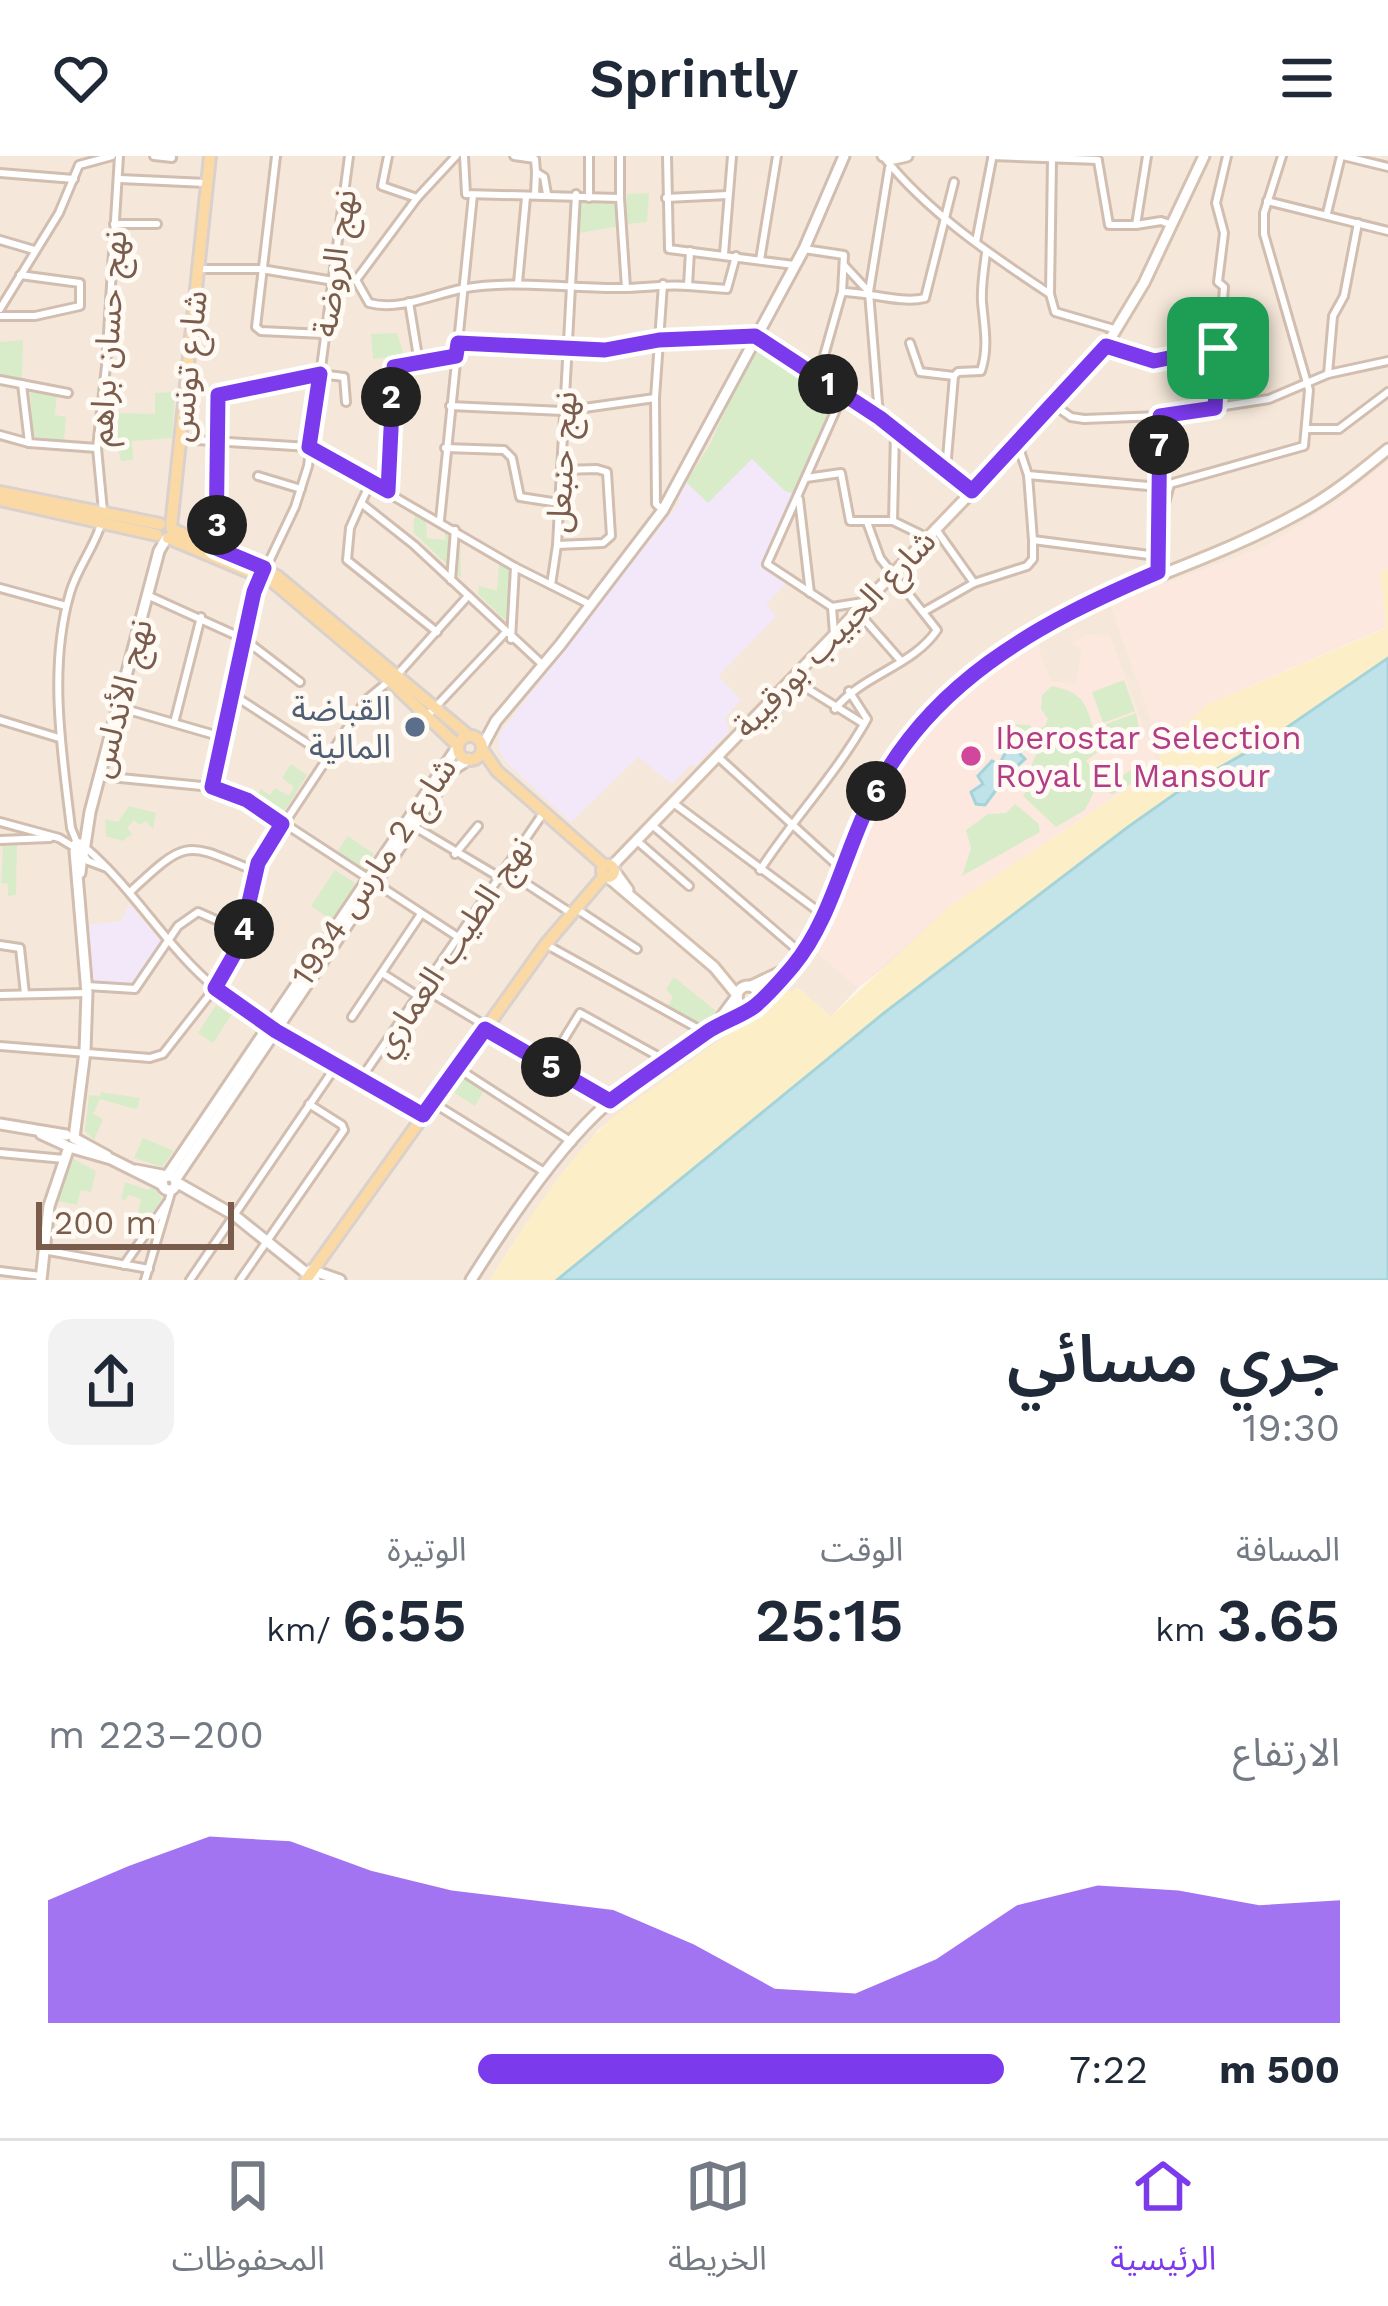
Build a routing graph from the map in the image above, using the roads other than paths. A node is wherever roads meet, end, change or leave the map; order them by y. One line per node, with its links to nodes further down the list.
1 (116, 156): 25 (street); 30 (street, نهج حسان براهم)
2 (154, 156): 22 (street)
3 (210, 156): 33 (main road, شارع تونس)
4 (276, 156): 64 (street)
5 (349, 156): 67 (street, نهج الروضة)
6 (388, 156): 39 (street)
7 (460, 156): 36 (street); 39 (street)
8 (514, 156): 28 (street)
9 (590, 156): 40 (street)
10 (620, 156): 41 (street)
11 (667, 156): 42 (street)
12 (732, 156): 37 (street)
13 (777, 156): 60 (street)
14 (846, 156): 54 (street, شارع 2 مارس 1934)
15 (907, 156): 26 (street)
16 (1147, 156): 49 (street)
17 (1204, 156): 50 (street, شارع الحبيب بورقيبة)
18 (1227, 156): 86 (street)
19 (1282, 156): 43 (street)
20 (1342, 156): 27 (street); 44 (street)
21 (992, 157): 24 (street); 53 (street)
22 (172, 158)
23 (1098, 158): 24 (street); 49 (street)
24 (1052, 159): 76 (street)
25 (79, 160): 31 (street)
26 (889, 160): 45 (street); 75 (street)
27 (1388, 167)
28 (536, 172): 34 (street); 38 (street)
29 (0, 173): 31 (street)
30 (119, 178): 33 (street); 47 (street, نهج حسان براهم)
31 (74, 179): 55 (street)
32 (955, 182): 45 (street)
33 (206, 183): 63 (main road, شارع تونس)
34 (547, 194): 35 (street); 38 (street)
35 (576, 194): 40 (street); 71 (street, نهج حنبعل)
36 (473, 195): 38 (street); 73 (street)
37 (728, 195): 42 (street); 58 (street)
38 (530, 196): 68 (street)
39 (417, 198): 66 (street)
40 (589, 198): 41 (street)
41 (620, 198): 72 (street)
42 (666, 198): 56 (street)
43 (1268, 201): 44 (street); 97 (street)
44 (1328, 213): 46 (street)
45 (945, 217): 53 (street); 75 (street)
46 (1358, 223): 51 (street); 92 (street)
47 (114, 224): 48 (street); 117 (street, نهج حسان براهم)
48 (157, 224)
49 (1136, 225): 50 (street)
50 (1172, 225): 79 (street, شارع الحبيب بورقيبة)
51 (1388, 231)
52 (0, 240): 55 (street)
53 (976, 242): 57 (street)
54 (804, 249): 61 (street, شارع 2 مارس 1934); 62 (street)
55 (34, 250): 65 (street)
56 (691, 251): 58 (street); 70 (street)
57 (986, 251): 76 (street); 93 (street)
58 (724, 254): 59 (street)
59 (736, 256): 60 (street); 70 (street)
60 (760, 260): 61 (street)
61 (794, 265): 81 (street, شارع 2 مارس 1934)
62 (844, 266): 74 (street); 75 (street)
63 (196, 269): 64 (street); 112 (main road, شارع تونس)
64 (261, 269): 67 (street); 80 (street)
65 (19, 275): 78 (street); 78 (street)
66 (356, 280): 67 (street); 77 (street)
67 (334, 281): 80 (street, نهج الروضة)
68 (518, 284): 71 (street); 73 (street)
69 (663, 284): 70 (street); 72 (street); 82 (street)
70 (688, 286)
71 (572, 288): 72 (street); 87 (street, نهج حنبعل)
72 (626, 288)
73 (462, 289): 77 (street); 83 (street)
74 (842, 292): 75 (street); 94 (street)
75 (869, 292): 108 (street)
76 (1050, 294): 79 (street)
77 (409, 302): 90 (street)
78 (1, 308)
79 (1117, 330): 85 (street, شارع الحبيب بورقيبة)
80 (324, 334): 91 (street, نهج الروضة)
81 (755, 336): 82 (street); 94 (street); 135 (street, شارع 2 مارس 1934)
82 (659, 340): 87 (street); 101 (street)
83 (458, 343): 87 (street); 88 (street)
84 (910, 343): 93 (street)
85 (1106, 346): 86 (street); 103 (street, شارع الحبيب بورقيبة)
86 (1218, 348): 105 (street)
87 (568, 349): 106 (street, نهج حنبعل)
88 (456, 356): 90 (street); 104 (street)
89 (1388, 361): 92 (street)
90 (419, 363): 129 (street)
91 (320, 374): 102 (street); 113 (street); 116 (street, نهج الروضة)
92 (1328, 374): 97 (street)
93 (954, 376): 121 (street)
94 (818, 377): 100 (street)
95 (0, 380): 96 (street)
96 (22, 384): 99 (street); 114 (street)
97 (1307, 384): 105 (street); 109 (street)
98 (1388, 392): 109 (street)
99 (68, 393)
100 (844, 394): 108 (street); 124 (street)
101 (655, 398): 106 (street); 135 (street)
102 (346, 402)
103 (1054, 405): 107 (street); 115 (street, شارع الحبيب بورقيبة)
104 (450, 406): 106 (street); 118 (street)
105 (1215, 408): 107 (street)
106 (563, 411): 120 (street, نهج حنبعل)
107 (1160, 416): 127 (street)
108 (880, 418): 110 (street)
109 (1308, 429): 126 (street)
110 (896, 432): 121 (street); 138 (street)
111 (0, 435): 114 (street)
112 (181, 439): 113 (street); 142 (main road, شارع تونس)
113 (217, 442): 116 (street); 147 (street)
114 (29, 443): 117 (street)
115 (1018, 443): 122 (street); 130 (street, شارع الحبيب بورقيبة)
116 (309, 447): 125 (street); 128 (street, نهج الروضة)
117 (97, 448): 136 (street, نهج حسان براهم)
118 (445, 448): 134 (street); 137 (street)
119 (1388, 449): 152 (street)
120 (561, 470): 134 (street, نهج حنبعل); 146 (street)
121 (946, 470): 130 (street)
122 (1028, 475): 127 (street); 144 (street)
123 (258, 476): 128 (street)
124 (806, 478): 132 (street); 139 (street)
125 (371, 482): 129 (street); 133 (street)
126 (1170, 484): 127 (street); 145 (street)
127 (1159, 487): 145 (street)
128 (301, 490): 151 (street, نهج الروضة)
129 (388, 491): 137 (street)
130 (972, 491): 140 (street, شارع الحبيب بورقيبة)
131 (0, 496): 136 (main road)
132 (799, 496): 157 (street); 157 (street)
133 (361, 502): 153 (street); 167 (street)
134 (559, 503): 146 (street, نهج حنبعل)
135 (662, 510): 161 (street, شارع 2 مارس 1934)
136 (102, 517): 142 (main road); 162 (street)
137 (440, 521): 141 (street)
138 (893, 521): 139 (street); 143 (street)
139 (867, 522): 150 (street)
140 (935, 528): 143 (street, شارع الحبيب بورقيبة); 154 (street)
141 (455, 530): 149 (street); 153 (street)
142 (164, 531): 147 (main road); 151 (main road); 158 (street, نهج الأندلس)
143 (926, 537): 150 (street, شارع الحبيب بورقيبة)
144 (1033, 540): 148 (street); 154 (street)
145 (1158, 540): 148 (street)
146 (557, 545): 155 (street, نهج حنبعل)
147 (216, 548): 151 (main road)
148 (1157, 556): 152 (street)
149 (515, 567): 155 (street); 169 (street)
150 (894, 571): 160 (street, شارع الحبيب بورقيبة); 165 (street)
151 (262, 572): 170 (street, نهج الروضة); 173 (main road)
152 (1158, 572): 209 (street)
153 (451, 580): 159 (street)
154 (974, 583): 165 (street)
155 (551, 585): 161 (street)
156 (0, 588): 162 (street)
157 (810, 593): 163 (street)
158 (148, 595): 166 (street); 178 (street, نهج الأندلس)
159 (468, 596): 167 (street); 169 (street)
160 (866, 602): 163 (street); 164 (street, شارع الحبيب بورقيبة)
161 (590, 604): 172 (street, شارع 2 مارس 1934)
162 (66, 606): 187 (street)
163 (832, 608): 168 (street)
164 (857, 611): 168 (street, شارع الحبيب بورقيبة); 171 (street)
165 (925, 611): 171 (street)
166 (201, 617): 170 (street); 184 (street)
167 (437, 632): 173 (street)
168 (835, 634): 174 (street, شارع الحبيب بورقيبة)
169 (508, 636): 172 (street); 180 (street)
170 (244, 639): 175 (street); 177 (street, نهج الروضة)
171 (902, 662): 176 (street)
172 (543, 664): 182 (street, شارع 2 مارس 1934)
173 (393, 678): 180 (main road); 190 (street)
174 (793, 679): 179 (street); 191 (street, شارع الحبيب بورقيبة)
175 (300, 682)
176 (849, 691): 179 (street); 183 (street)
177 (232, 694): 185 (street, نهج الروضة); 190 (street)
178 (118, 707): 184 (street); 194 (street, نهج الأندلس)
179 (835, 709): 183 (street)
180 (431, 712): 186 (main road); 188 (main road)
181 (0, 720): 187 (street)
182 (496, 721): 186 (street, شارع 2 مارس 1934); 189 (street, شارع 2 مارس 1934)
183 (865, 721): 199 (street)
184 (174, 723): 185 (street)
185 (222, 736): 195 (street, نهج الروضة)
186 (471, 736): 188 (main road); 189 (main road)
187 (61, 739): 207 (street)
188 (458, 746): 192 (main road); 214 (street, شارع 2 مارس 1934)
189 (482, 748): 192 (main road); 193 (main road)
190 (327, 756): 200 (street)
191 (717, 756): 196 (street, شارع الحبيب بورقيبة); 199 (street)
192 (471, 759): 193 (main road); 202 (street, شارع 2 مارس 1934)
193 (497, 771): 197 (main road)
194 (100, 776): 195 (street); 207 (street, نهج الأندلس)
195 (212, 787): 200 (street)
196 (672, 802): 201 (street, شارع الحبيب بورقيبة); 210 (street)
197 (544, 812): 212 (main road); 213 (street, نهج الطيب العماري)
198 (4, 823): 204 (street); 205 (street)
199 (791, 823): 209 (street); 210 (street)
200 (282, 824): 211 (street); 214 (street)
201 (651, 824): 206 (street, شارع الحبيب بورقيبة); 226 (street)
202 (413, 826): 208 (street); 214 (street, شارع 2 مارس 1934)
203 (478, 826): 208 (street)
204 (59, 838): 205 (street); 207 (street)
205 (4, 840)
206 (636, 840): 212 (street, شارع الحبيب بورقيبة); 215 (street)
207 (80, 848): 216 (street); 233 (street, نهج الأندلس)
208 (455, 854): 213 (street)
209 (840, 868): 219 (street)
210 (760, 870): 219 (street)
211 (255, 872): 216 (street); 220 (street)
212 (609, 872): 217 (main road, شارع الحبيب بورقيبة); 228 (street)
213 (502, 873): 217 (street); 221 (street, نهج الطيب العماري)
214 (371, 881): 218 (street); 241 (street, شارع 2 مارس 1934)
215 (689, 886)
216 (131, 891): 222 (street)
217 (573, 911): 223 (main road, شارع الحبيب بورقيبة); 225 (street)
218 (421, 914): 221 (street); 229 (street)
219 (822, 914): 226 (street)
220 (243, 932): 222 (street); 231 (street)
221 (458, 938): 232 (street, نهج الطيب العماري)
222 (170, 939): 231 (street); 233 (street)
223 (546, 944): 242 (main road, شارع الحبيب بورقيبة); 243 (street)
224 (0, 945): 235 (street)
225 (637, 949)
226 (802, 954): 227 (street)
227 (795, 964): 230 (street); 238 (street)
228 (713, 967): 230 (street); 237 (street)
229 (382, 973): 236 (street); 240 (street)
230 (750, 986): 237 (street); 238 (street)
231 (215, 988): 241 (street); 246 (street)
232 (423, 988): 236 (street, نهج الطيب العماري); 242 (street)
233 (87, 989): 235 (street); 246 (street, نهج الأندلس)
234 (0, 994): 235 (street)
235 (26, 994)
236 (418, 996): 250 (street, نهج الطيب العماري)
237 (737, 996): 239 (street); 243 (street)
238 (759, 999): 239 (street)
239 (749, 1008): 243 (street)
240 (352, 1016)
241 (272, 1029): 248 (street); 261 (street, شارع 2 مارس 1934)
242 (485, 1029): 249 (main road, شارع الحبيب بورقيبة); 251 (street)
243 (710, 1030): 247 (street)
244 (561, 1044): 247 (street)
245 (0, 1046): 246 (street)
246 (85, 1051): 256 (street, نهج الأندلس)
247 (667, 1061): 251 (street)
248 (336, 1066): 250 (street); 253 (street)
249 (455, 1067): 252 (main road, شارع الحبيب بورقيبة); 257 (street)
250 (360, 1080): 254 (street)
251 (610, 1101): 257 (street)
252 (432, 1102): 254 (main road, شارع الحبيب بورقيبة); 260 (street)
253 (309, 1104): 262 (street); 263 (street)
254 (423, 1115): 268 (main road, شارع الحبيب بورقيبة)
255 (0, 1124): 256 (street)
256 (69, 1141): 259 (street, نهج الأندلس); 261 (street)
257 (572, 1142): 260 (street)
258 (0, 1153): 259 (street)
259 (64, 1159): 264 (street, نهج الأندلس)
260 (547, 1173): 274 (street)
261 (170, 1186): 262 (street); 265 (street); 266 (street)
262 (234, 1215): 263 (street); 271 (street)
263 (268, 1242): 268 (street); 272 (street)
264 (43, 1250): 265 (street); 269 (street, نهج الأندلس)
265 (124, 1264): 266 (street)
266 (149, 1269): 270 (street)
267 (0, 1271): 269 (street)
268 (308, 1274): 273 (street)
269 (41, 1278)
270 (146, 1280)
271 (190, 1280)
272 (240, 1280)
273 (340, 1280)
274 (471, 1280)

